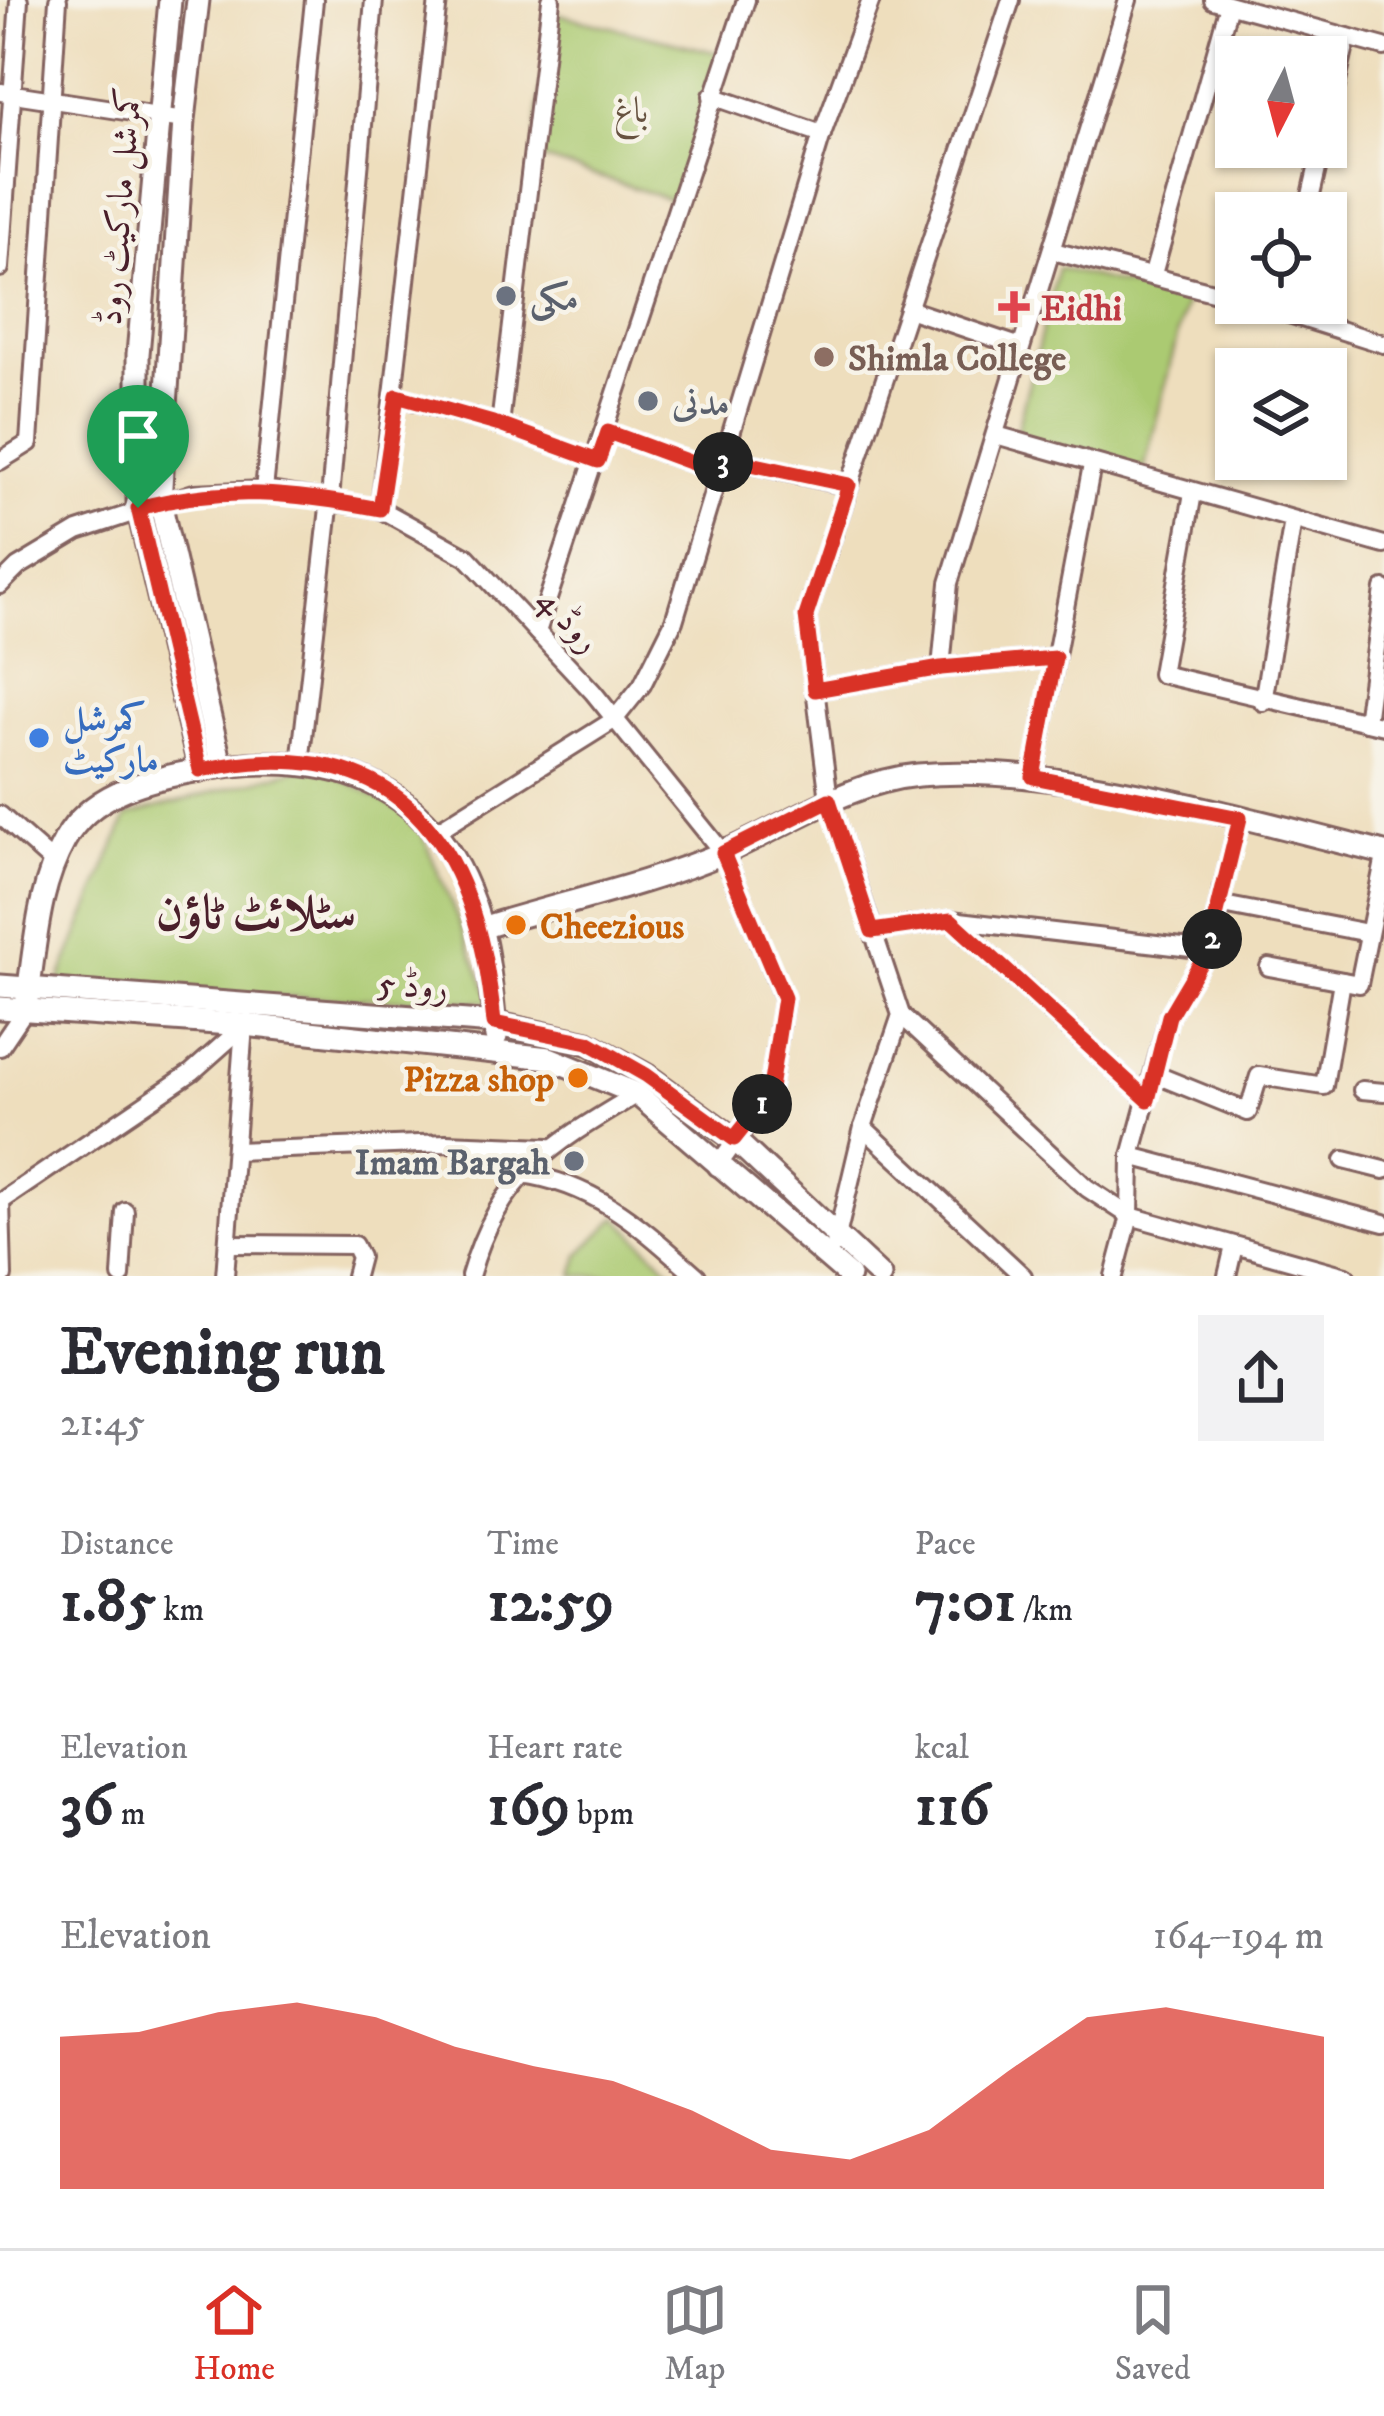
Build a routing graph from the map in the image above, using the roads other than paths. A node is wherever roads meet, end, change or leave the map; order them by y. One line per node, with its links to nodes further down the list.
1 (19, 0): 17 (street)
2 (58, 0): 19 (street)
3 (170, 0): 20 (main road, کمرشل مارکیٹ روڈ)
4 (198, 0): 21 (main road, کمرشل مارکیٹ روڈ)
5 (314, 0): 41 (street)
6 (374, 0): 43 (street)
7 (438, 0): 32 (street)
8 (551, 0): 33 (street)
9 (746, 0): 18 (street)
10 (871, 0): 22 (street)
11 (1011, 0): 28 (street)
12 (1128, 0): 24 (street)
13 (1221, 2): 14 (street); 26 (street)
14 (1343, 36)
15 (1347, 37): 16 (street)
16 (1384, 47)
17 (6, 93): 19 (street); 23 (street)
18 (712, 96): 22 (street); 34 (street)
19 (52, 103): 20 (street); 36 (street)
20 (159, 116): 21 (street); 44 (main road, کمرشل مارکیٹ روڈ)
21 (184, 120): 44 (main road, کمرشل مارکیٹ روڈ)
22 (822, 134): 39 (street)
23 (1, 218): 25 (street)
24 (1053, 251): 26 (street); 31 (street)
25 (0, 268)
26 (1153, 274): 27 (street)
27 (1215, 292)
28 (908, 309): 31 (street); 40 (street)
29 (1347, 324): 30 (street)
30 (1383, 334)
31 (1021, 347): 35 (street)
32 (397, 396): 33 (street); 45 (street)
33 (500, 425): 37 (street)
34 (608, 432): 37 (street); 39 (street)
35 (996, 435): 38 (street); 52 (street)
36 (0, 461)
37 (598, 461): 50 (street)
38 (1092, 465): 42 (street); 51 (street)
39 (722, 466): 40 (street); 55 (street)
40 (849, 485): 53 (street)
41 (264, 490): 43 (street, روڈ 4); 44 (street, روڈ 4)
42 (1193, 493): 46 (street); 54 (street)
43 (330, 499): 45 (street, روڈ 4); 57 (street)
44 (149, 505): 48 (street, روڈ 4); 58 (main road, کمرشل مارکیٹ روڈ)
45 (380, 509): 50 (street, روڈ 4)
46 (1293, 520): 47 (street); 54 (street)
47 (1384, 545)
48 (0, 585)
49 (1384, 589): 56 (street)
50 (538, 632): 55 (street, روڈ 4)
51 (1055, 658): 52 (street); 59 (street)
52 (941, 668): 53 (street)
53 (815, 690): 60 (street)
54 (1263, 702): 56 (street)
55 (614, 720): 63 (street); 64 (street, روڈ 4)
56 (1375, 724)
57 (300, 764): 58 (main road); 63 (main road)
58 (210, 768): 66 (main road)
59 (1033, 777): 60 (main road); 62 (main road)
60 (829, 800): 64 (main road); 70 (street)
61 (0, 814): 66 (street)
62 (1240, 818): 65 (main road); 67 (street)
63 (434, 832): 69 (main road)
64 (723, 853): 69 (main road); 89 (street, روڈ 4)
65 (1384, 857): 71 (street)
66 (55, 864): 76 (main road)
67 (1223, 904): 71 (street); 72 (street)
68 (951, 920): 70 (street); 72 (street); 87 (street)
69 (481, 928): 79 (main road)
70 (872, 931): 78 (street)
71 (1369, 933): 74 (street)
72 (1208, 950): 83 (street)
73 (1269, 967): 74 (street)
74 (1342, 981): 83 (street)
75 (0, 986): 76 (main road, روڈ 5)
76 (27, 999): 77 (main road, روڈ 5); 79 (main road, روڈ 5); 80 (main road, روڈ 5); 81 (street)
77 (0, 1008)
78 (901, 1016): 88 (street); 99 (street)
79 (494, 1023): 82 (main road); 89 (main road, روڈ 5)
80 (244, 1025): 82 (main road, روڈ 5); 91 (street); 97 (street)
81 (0, 1047)
82 (498, 1049): 86 (main road, روڈ 5)
83 (1154, 1075): 87 (street)
84 (1362, 1090): 85 (street)
85 (1384, 1092)
86 (637, 1094): 90 (street); 94 (main road, روڈ 5)
87 (1148, 1100): 92 (street)
88 (863, 1127): 102 (street); 113 (street)
89 (734, 1139): 94 (street, روڈ 4); 102 (main road, روڈ 5)
90 (549, 1147): 91 (street); 96 (street)
91 (235, 1151): 101 (street)
92 (1131, 1156): 99 (street); 100 (street)
93 (1344, 1160): 95 (street)
94 (717, 1167): 102 (main road, روڈ 5)
95 (1384, 1170)
96 (522, 1174): 109 (street); 110 (street)
97 (1, 1202): 105 (street)
98 (125, 1211): 106 (street)
99 (1130, 1216): 103 (street); 114 (street)
100 (1384, 1223)
101 (230, 1244): 107 (street); 108 (street)
102 (834, 1246): 111 (main road, روڈ 5); 112 (main road, روڈ 5)
103 (1234, 1246): 104 (street); 115 (street)
104 (1334, 1274)
105 (3, 1276)
106 (121, 1276)
107 (225, 1276)
108 (356, 1276)
109 (470, 1276)
110 (697, 1276)
111 (849, 1276)
112 (880, 1276)
113 (1023, 1276)
114 (1114, 1276)
115 (1227, 1276)

